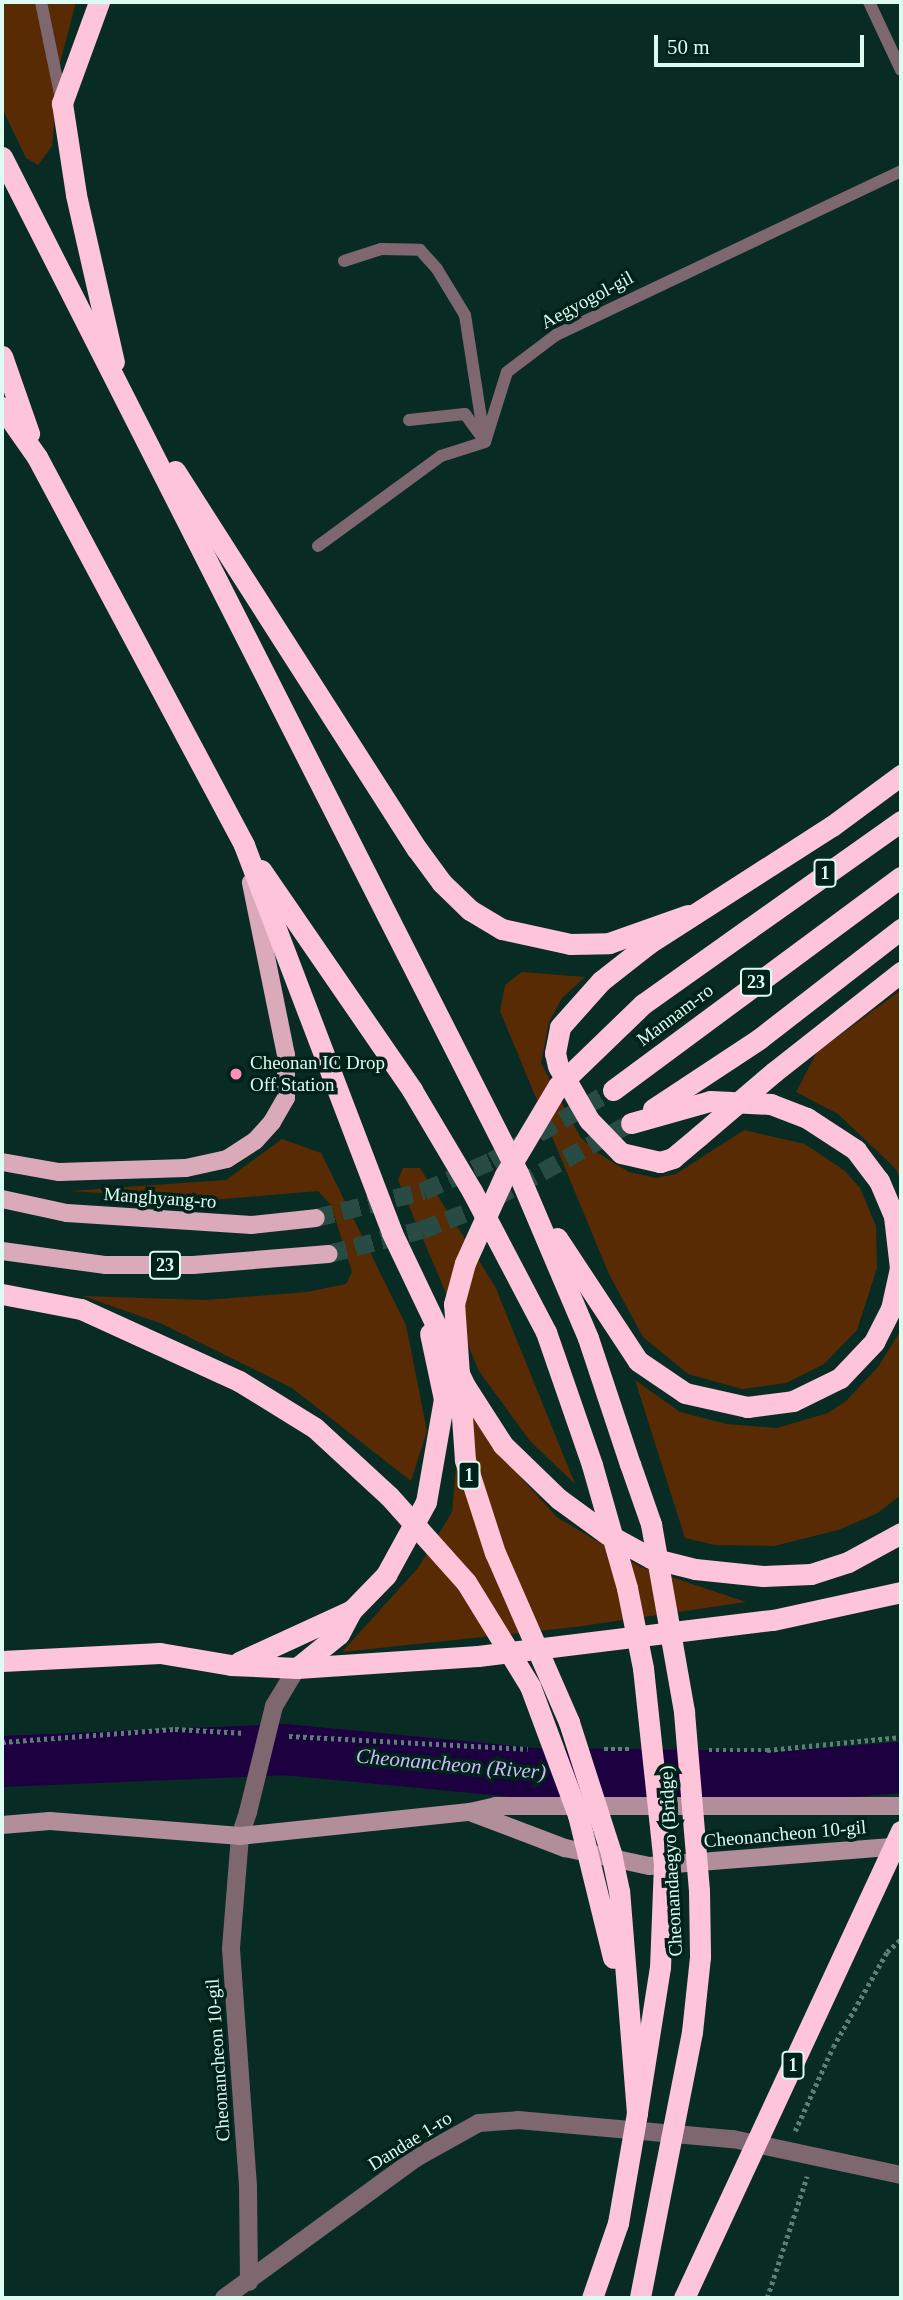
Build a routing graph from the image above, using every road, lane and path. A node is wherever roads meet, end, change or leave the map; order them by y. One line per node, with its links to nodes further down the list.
1 (41, 2): 5 (lane)
2 (99, 2): 5 (highway)
3 (869, 2): 4 (lane)
4 (901, 70)
5 (62, 103): 10 (highway)
6 (2, 157): 10 (highway)
7 (901, 171): 14 (lane, Aegyogol-gil)
8 (344, 261): 14 (lane)
9 (2, 356): 15 (highway)
10 (119, 384): 21 (highway); 26 (highway)
11 (2, 392): 15 (lane)
12 (2, 407): 15 (highway)
13 (409, 420): 14 (lane)
14 (485, 442): 16 (lane)
15 (37, 457): 19 (highway)
16 (318, 546)
17 (901, 775): 21 (highway)
18 (901, 821): 54 (highway, 1, bridge)
19 (244, 845): 25 (main road); 32 (highway); 55 (highway, Cheonandaegyo (Bridge), bridge)
20 (901, 877): 24 (highway, Mannam-ro / 23)
21 (688, 915): 23 (highway, bridge)
22 (901, 929): 26 (highway, 23)
23 (901, 972)
24 (613, 1090)
25 (2, 1162)
26 (518, 1174): 62 (highway, Cheonandaegyo (Bridge), bridge)
27 (2, 1199): 28 (main road, Manghyang-ro)
28 (316, 1218)
29 (2, 1251): 30 (main road, 23)
30 (329, 1254)
31 (2, 1294): 54 (highway, bridge)
32 (422, 1297): 33 (highway); 35 (highway)
33 (901, 1533)
34 (901, 1592): 38 (highway)
35 (352, 1610): 37 (highway); 38 (highway)
36 (2, 1661): 37 (highway)
37 (231, 1665): 38 (highway)
38 (297, 1668): 51 (street, bridge)
39 (257, 1734): 42 (path)
40 (284, 1735): 43 (path)
41 (901, 1737): 46 (path)
42 (2, 1742)
43 (530, 1749)
44 (600, 1749): 45 (path)
45 (642, 1749)
46 (698, 1749)
47 (901, 1806): 48 (street, Cheonancheon 10-gil)
48 (470, 1812): 51 (street, Cheonancheon 10-gil); 52 (street, Cheonancheon 10-gil)
49 (2, 1825): 51 (street, Cheonancheon 10-gil)
50 (901, 1831): 63 (highway, 1, bridge)
51 (240, 1836): 59 (street, Cheonancheon 10-gil)
52 (901, 1846)
53 (901, 1939): 56 (path)
54 (631, 2037): 55 (highway, 1, bridge)
55 (637, 2113): 61 (highway, 1, bridge)
56 (785, 2151): 57 (street, Dandae 1-ro); 59 (street, Dandae 1-ro)
57 (813, 2158): 58 (street, Dandae 1-ro); 64 (path)
58 (901, 2175)
59 (249, 2281): 60 (street, Dandae 1-ro)
60 (224, 2298)
61 (592, 2298)
62 (640, 2298)
63 (684, 2298)
64 (767, 2298)

